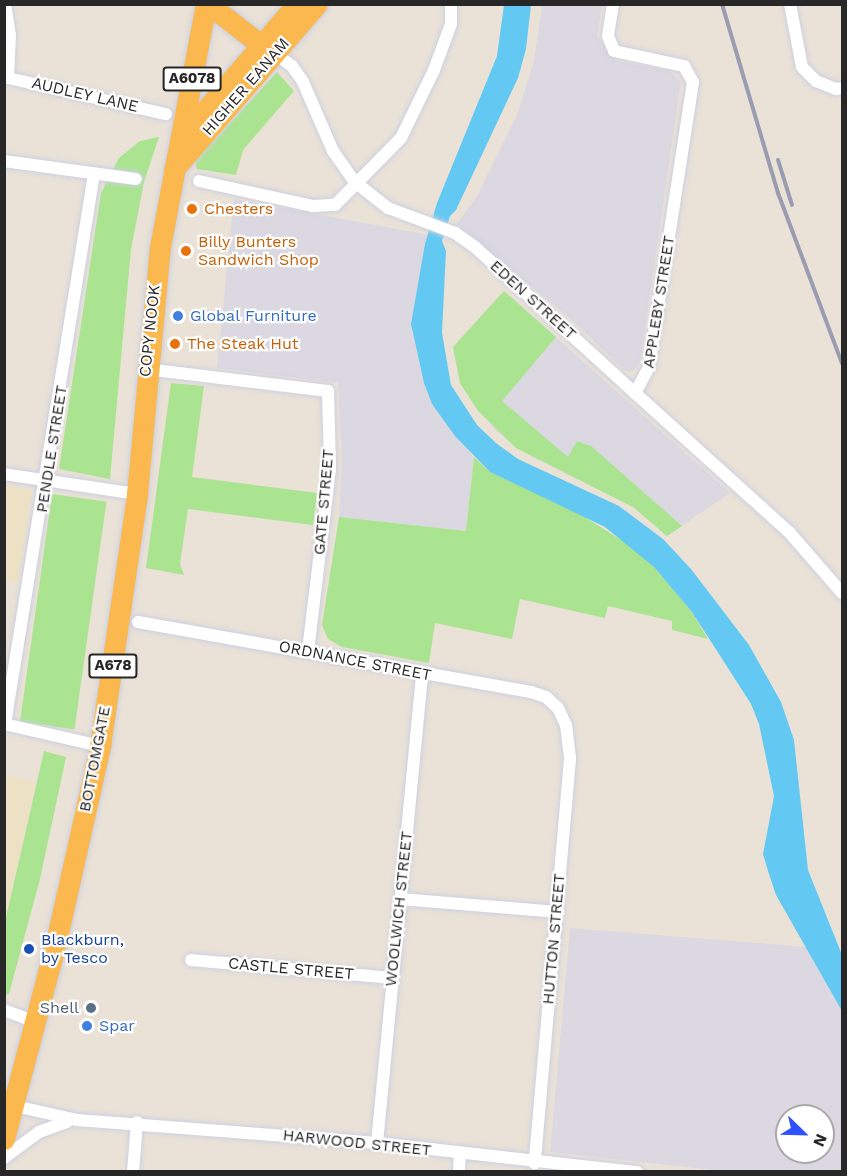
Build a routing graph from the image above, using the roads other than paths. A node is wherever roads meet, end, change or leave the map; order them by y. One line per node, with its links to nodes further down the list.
1 (5, 4): 9 (street)
2 (207, 4): 8 (highway); 13 (highway, A6078)
3 (297, 4): 8 (highway, HIGHER EANAM / A6078)
4 (317, 4): 8 (highway, HIGHER EANAM / A6078)
5 (451, 4): 17 (street)
6 (613, 4): 19 (street, APPLEBY STREET)
7 (790, 4): 10 (street)
8 (268, 49): 13 (highway, HIGHER EANAM / A6078); 17 (street)
9 (6, 77): 11 (street, AUDLEY LANE)
10 (843, 88)
11 (166, 114)
12 (4, 160): 14 (street)
13 (175, 161): 18 (highway, COPY NOOK / A678)
14 (94, 174): 15 (street); 21 (street, PENDLE STREET)
15 (136, 179)
16 (199, 181): 17 (street)
17 (355, 182): 19 (street, EDEN STREET)
18 (146, 369): 22 (highway, COPY NOOK / A678); 25 (street, GATE STREET)
19 (635, 393): 23 (street)
20 (4, 474): 21 (street)
21 (47, 481): 22 (street); 28 (street, PENDLE STREET)
22 (137, 494): 29 (highway, BOTTOMGATE / A678)
23 (843, 593)
24 (138, 622): 25 (street, ORDNANCE STREET)
25 (308, 651): 26 (street, ORDNANCE STREET)
26 (422, 674): 27 (street, ORDNANCE STREET); 30 (street, WOOLWICH STREET)
27 (564, 716): 31 (street, HUTTON STREET)
28 (5, 724): 29 (street)
29 (100, 746): 35 (highway, BOTTOMGATE / A678)
30 (400, 899): 31 (street); 33 (street, WOOLWICH STREET)
31 (558, 912): 43 (street, HUTTON STREET)
32 (191, 960): 33 (street, CASTLE STREET)
33 (392, 978): 40 (street, WOOLWICH STREET)
34 (4, 1010): 35 (street)
35 (36, 1022): 36 (highway, A678)
36 (15, 1106): 37 (street, HARWOOD STREET); 39 (highway, A678)
37 (77, 1120): 38 (street, HARWOOD STREET); 42 (street, HARWOOD STREET)
38 (137, 1122): 40 (street, HARWOOD STREET); 44 (street)
39 (4, 1139)
40 (377, 1143): 41 (street, HARWOOD STREET)
41 (460, 1154): 43 (street, HARWOOD STREET); 45 (street)
42 (4, 1158)
43 (536, 1162): 46 (street, HARWOOD STREET)
44 (133, 1172)
45 (459, 1172)
46 (637, 1172)

